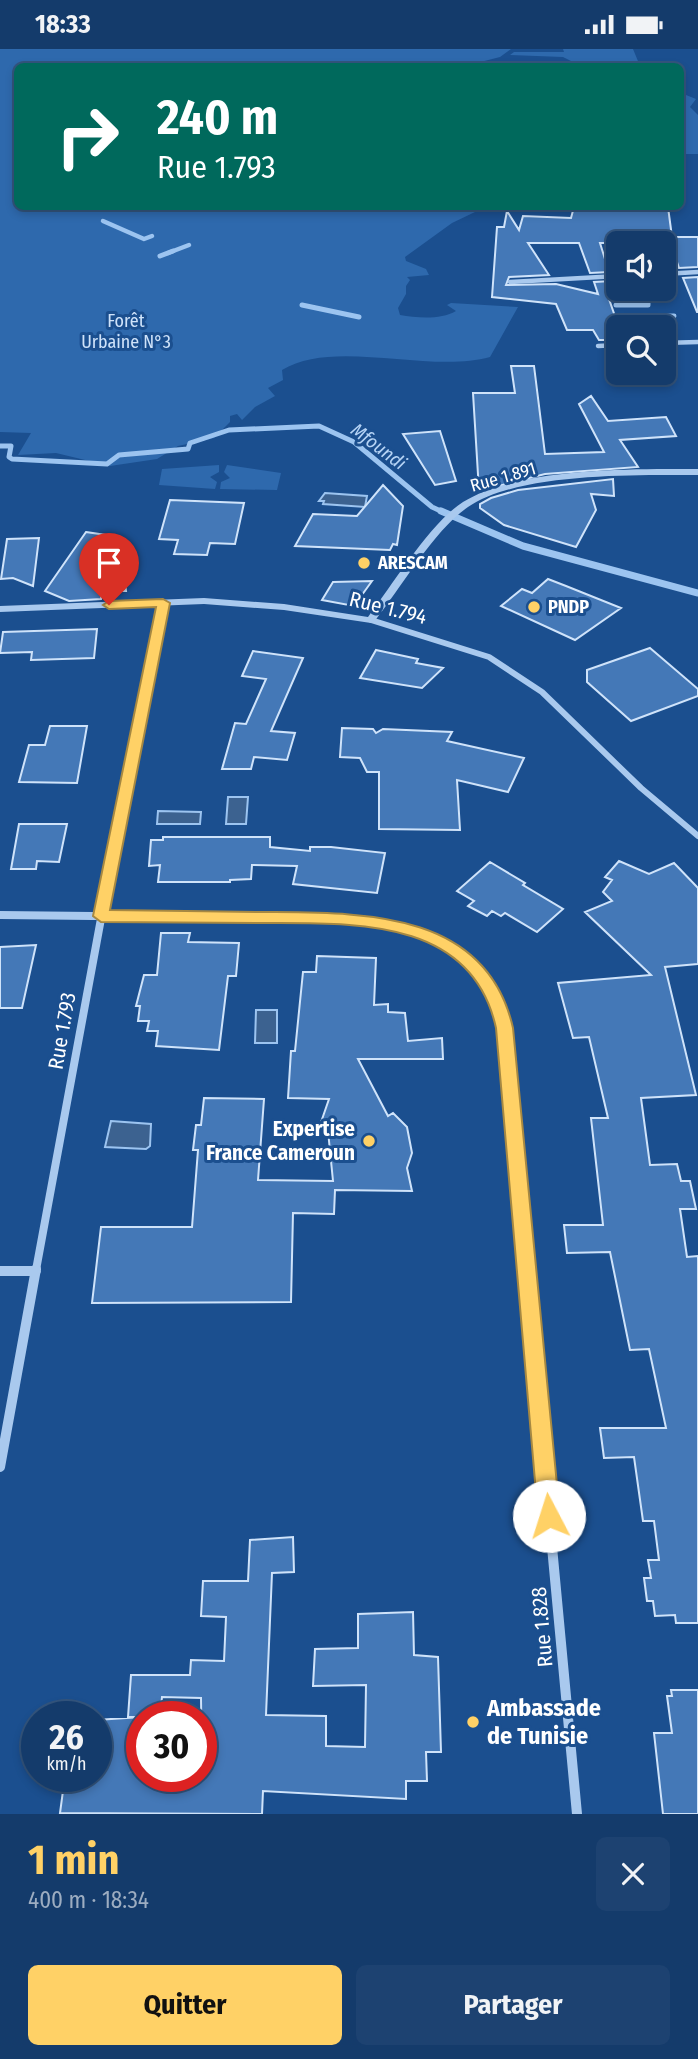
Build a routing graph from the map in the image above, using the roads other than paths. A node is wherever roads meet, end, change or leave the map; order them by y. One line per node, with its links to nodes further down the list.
1 (698, 272): 2 (street)
2 (676, 273)
3 (606, 277): 4 (street)
4 (510, 282)
5 (698, 342): 6 (street)
6 (676, 343)
7 (598, 346): 8 (street)
8 (606, 346)
9 (698, 472): 12 (street, Rue 1.891)
10 (163, 603): 11 (street, Rue 1.794); 12 (street, Rue 1.794); 15 (street, Rue 1.793)
11 (0, 609)
12 (371, 620): 13 (street, Rue 1.794)
13 (698, 836)
14 (0, 915): 15 (street, Rue 1.828)
15 (101, 916): 17 (street, Rue 1.793); 19 (street, Rue 1.828)
16 (0, 1271): 17 (street)
17 (36, 1271): 18 (street, Rue 1.793)
18 (0, 1467)
19 (577, 1814)

